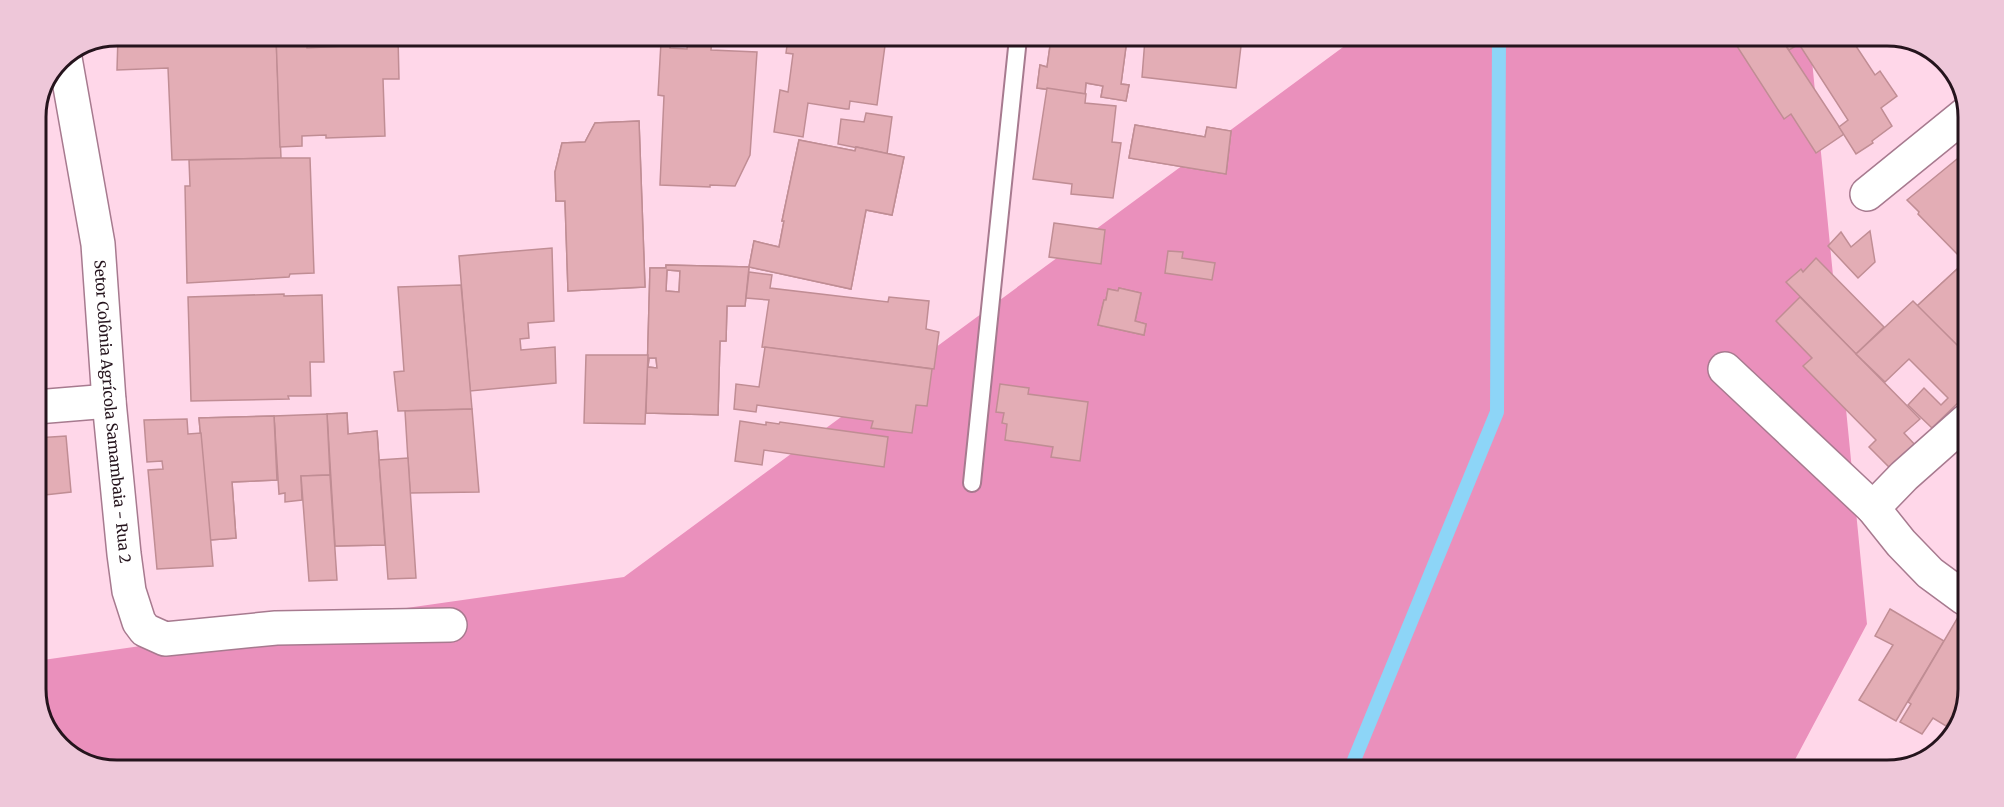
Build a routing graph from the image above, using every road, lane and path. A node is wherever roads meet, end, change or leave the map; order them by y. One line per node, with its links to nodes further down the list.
1 (1017, 46): 9 (lane)
2 (67, 67): 6 (street, Setor Colônia Agrícola Samambaia - Rua 2)
3 (1957, 121): 4 (street)
4 (1867, 194)
5 (1725, 369): 10 (street)
6 (109, 401): 7 (street); 12 (street, Setor Colônia Agrícola Samambaia - Rua 2)
7 (47, 406)
8 (1958, 428): 10 (street)
9 (972, 483)
10 (1873, 508): 11 (street)
11 (1958, 593)
12 (450, 625)

